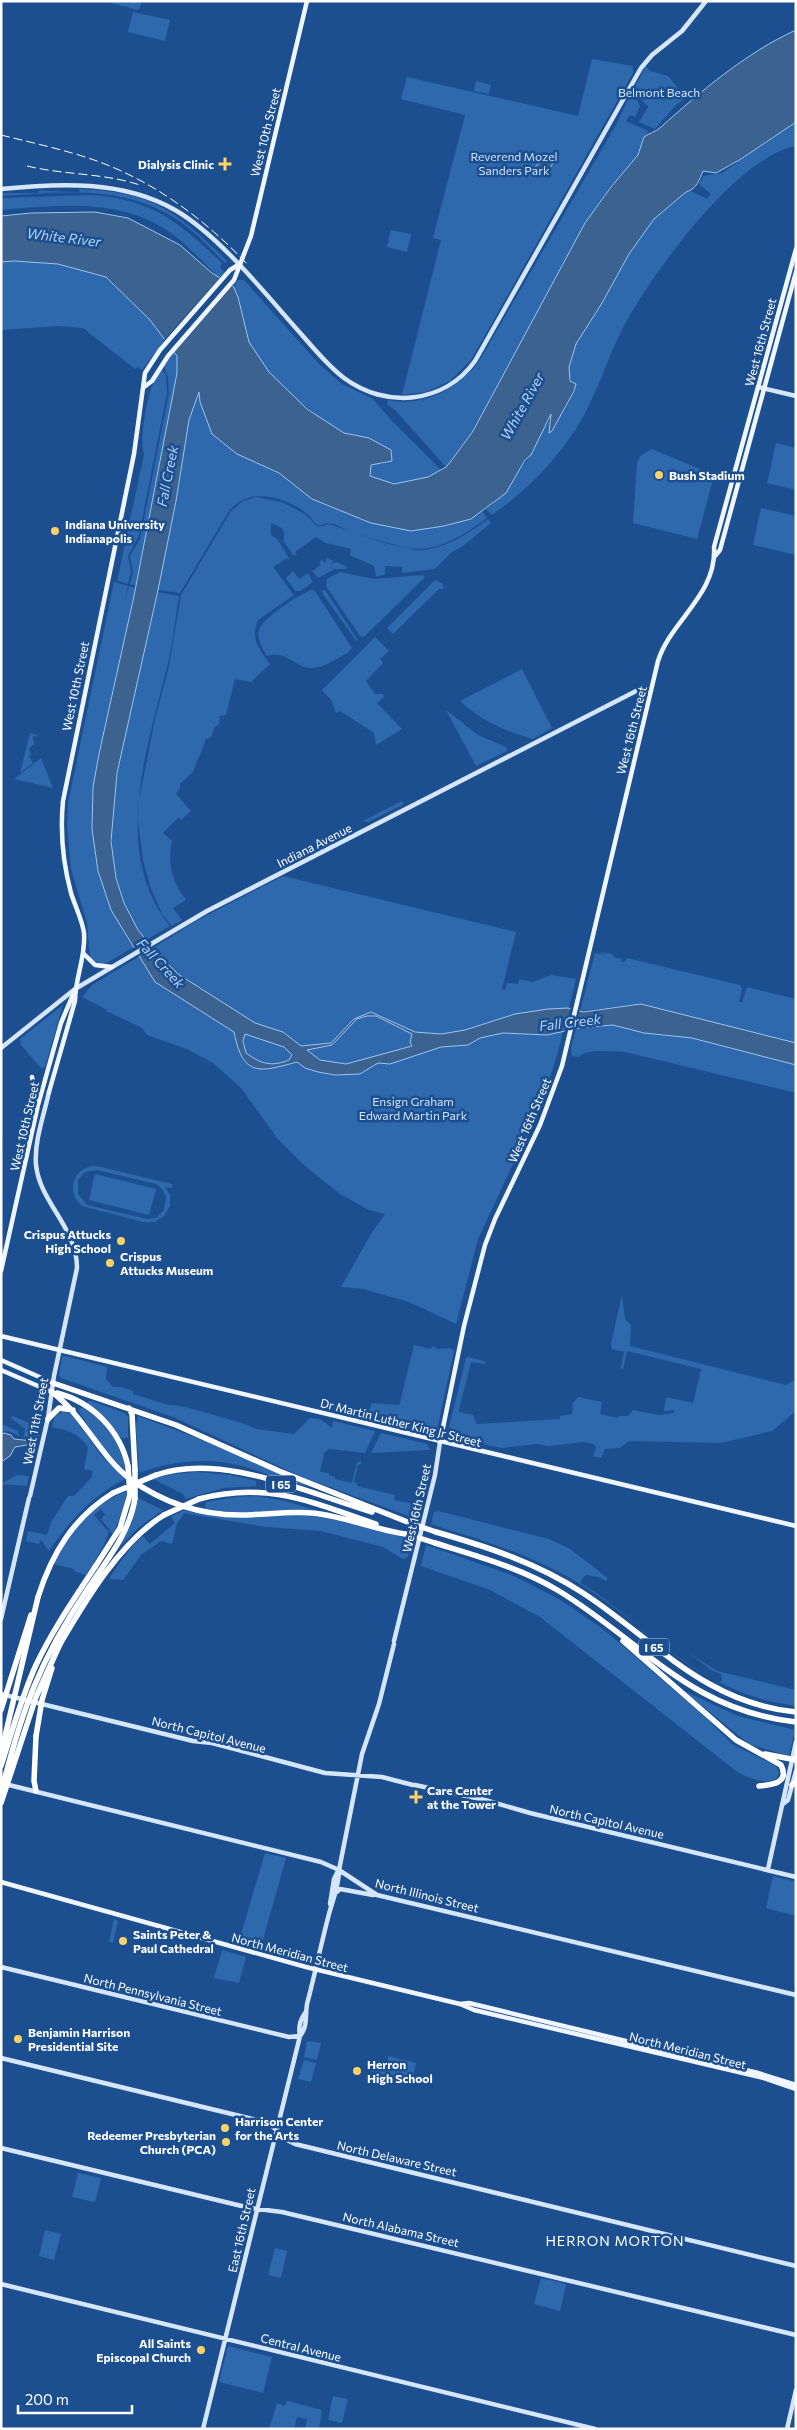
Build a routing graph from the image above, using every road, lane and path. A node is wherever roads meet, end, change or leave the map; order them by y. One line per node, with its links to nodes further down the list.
1 (307, 1): 5 (main road, West 10th Street)
2 (706, 1): 5 (main road)
3 (1, 189): 5 (main road)
4 (796, 248): 8 (main road, West 16th Street)
5 (238, 265): 7 (main road, West 10th Street); 7 (main road, West 10th Street)
6 (796, 272): 9 (main road, West 16th Street)
7 (144, 386): 13 (main road, West 10th Street)
8 (758, 387): 9 (main road); 11 (main road, West 16th Street)
9 (764, 388): 10 (main road); 11 (main road, West 16th Street)
10 (796, 396)
11 (715, 556): 12 (main road, West 16th Street)
12 (651, 690): 14 (main road, Indiana Avenue); 30 (main road, West 16th Street)
13 (84, 954): 14 (main road); 15 (main road, West 10th Street)
14 (112, 966): 15 (main road, Indiana Avenue)
15 (75, 989): 16 (main road, Indiana Avenue); 18 (main road, West 10th Street); 19 (main road, West 10th Street)
16 (1, 1048)
17 (32, 1077): 19 (main road)
18 (50, 1089): 22 (main road, West 11th Street)
19 (38, 1105): 20 (main road, West 10th Street)
20 (1, 1271)
21 (1, 1336): 22 (main road, Dr Martin Luther King Jr Street)
22 (60, 1349): 25 (main road, West 11th Street); 30 (main road, Dr Martin Luther King Jr Street)
23 (1, 1360): 25 (main road)
24 (1, 1370): 26 (main road)
25 (53, 1382): 26 (main road, West 11th Street); 27 (highway)
26 (52, 1392): 28 (highway); 29 (main road, West 11th Street); 31 (highway, bridge)
27 (129, 1408): 31 (highway, bridge); 32 (highway)
28 (73, 1410): 29 (highway); 34 (highway)
29 (48, 1419): 37 (main road, West 11th Street)
30 (440, 1442): 33 (main road, Dr Martin Luther King Jr Street); 50 (main road, West 16th Street)
31 (132, 1496): 35 (highway)
32 (406, 1522): 36 (highway, I 65, bridge); 42 (highway, I 65, bridge)
33 (796, 1526)
34 (406, 1534): 38 (highway, I 65, bridge); 39 (highway, I 65, bridge)
35 (98, 1568): 48 (highway, bridge); 55 (highway, bridge)
36 (38, 1597): 41 (highway, bridge); 46 (highway, I 65, bridge)
37 (1, 1619)
38 (601, 1619): 43 (highway, I 65); 45 (highway)
39 (60, 1644): 54 (highway, bridge); 56 (highway, I 65, bridge)
40 (1, 1694): 50 (main road, North Capitol Avenue)
41 (1, 1710)
42 (796, 1712)
43 (796, 1722)
44 (796, 1742): 47 (main road)
45 (754, 1751): 47 (highway); 53 (highway)
46 (1, 1753)
47 (794, 1760): 57 (main road)
48 (1, 1766)
49 (796, 1771): 52 (main road)
50 (358, 1776): 58 (main road, North Capitol Avenue); 59 (main road, West 16th Street)
51 (1, 1783): 54 (main road, North Illinois Street)
52 (794, 1784): 57 (main road)
53 (759, 1786)
54 (36, 1791): 59 (main road, North Illinois Street)
55 (1, 1793)
56 (1, 1803)
57 (784, 1804): 58 (main road)
58 (768, 1869): 60 (main road, North Capitol Avenue)
59 (339, 1870): 62 (main road, West 16th Street); 63 (main road, North Illinois Street); 64 (main road, West 16th Street)
60 (796, 1877)
61 (1, 1882): 66 (main road, North Meridian Street)
62 (336, 1893): 63 (main road); 64 (main road, West 16th Street)
63 (377, 1895): 67 (main road, North Illinois Street)
64 (329, 1913): 66 (main road, West 16th Street)
65 (1, 1967): 69 (main road, North Pennsylvania Street)
66 (316, 1970): 68 (main road, North Meridian Street); 69 (main road, East 16th Street)
67 (796, 1995)
68 (460, 2004): 71 (main road, North Meridian Street); 72 (main road, North Meridian Street)
69 (300, 2036): 73 (main road, East 16th Street)
70 (1, 2058): 73 (main road, North Delaware Street)
71 (796, 2085)
72 (796, 2089)
73 (277, 2129): 75 (main road, East 16th Street); 76 (main road, North Delaware Street)
74 (1, 2148): 75 (main road, North Alabama Street)
75 (257, 2209): 78 (main road, North Alabama Street); 79 (main road, East 16th Street)
76 (796, 2266)
77 (1, 2284): 79 (main road, Central Avenue)
78 (796, 2335)
79 (224, 2339): 81 (main road, East 16th Street); 82 (main road, Central Avenue)
80 (796, 2390): 83 (main road)
81 (203, 2429)
82 (596, 2429)
83 (787, 2429)

